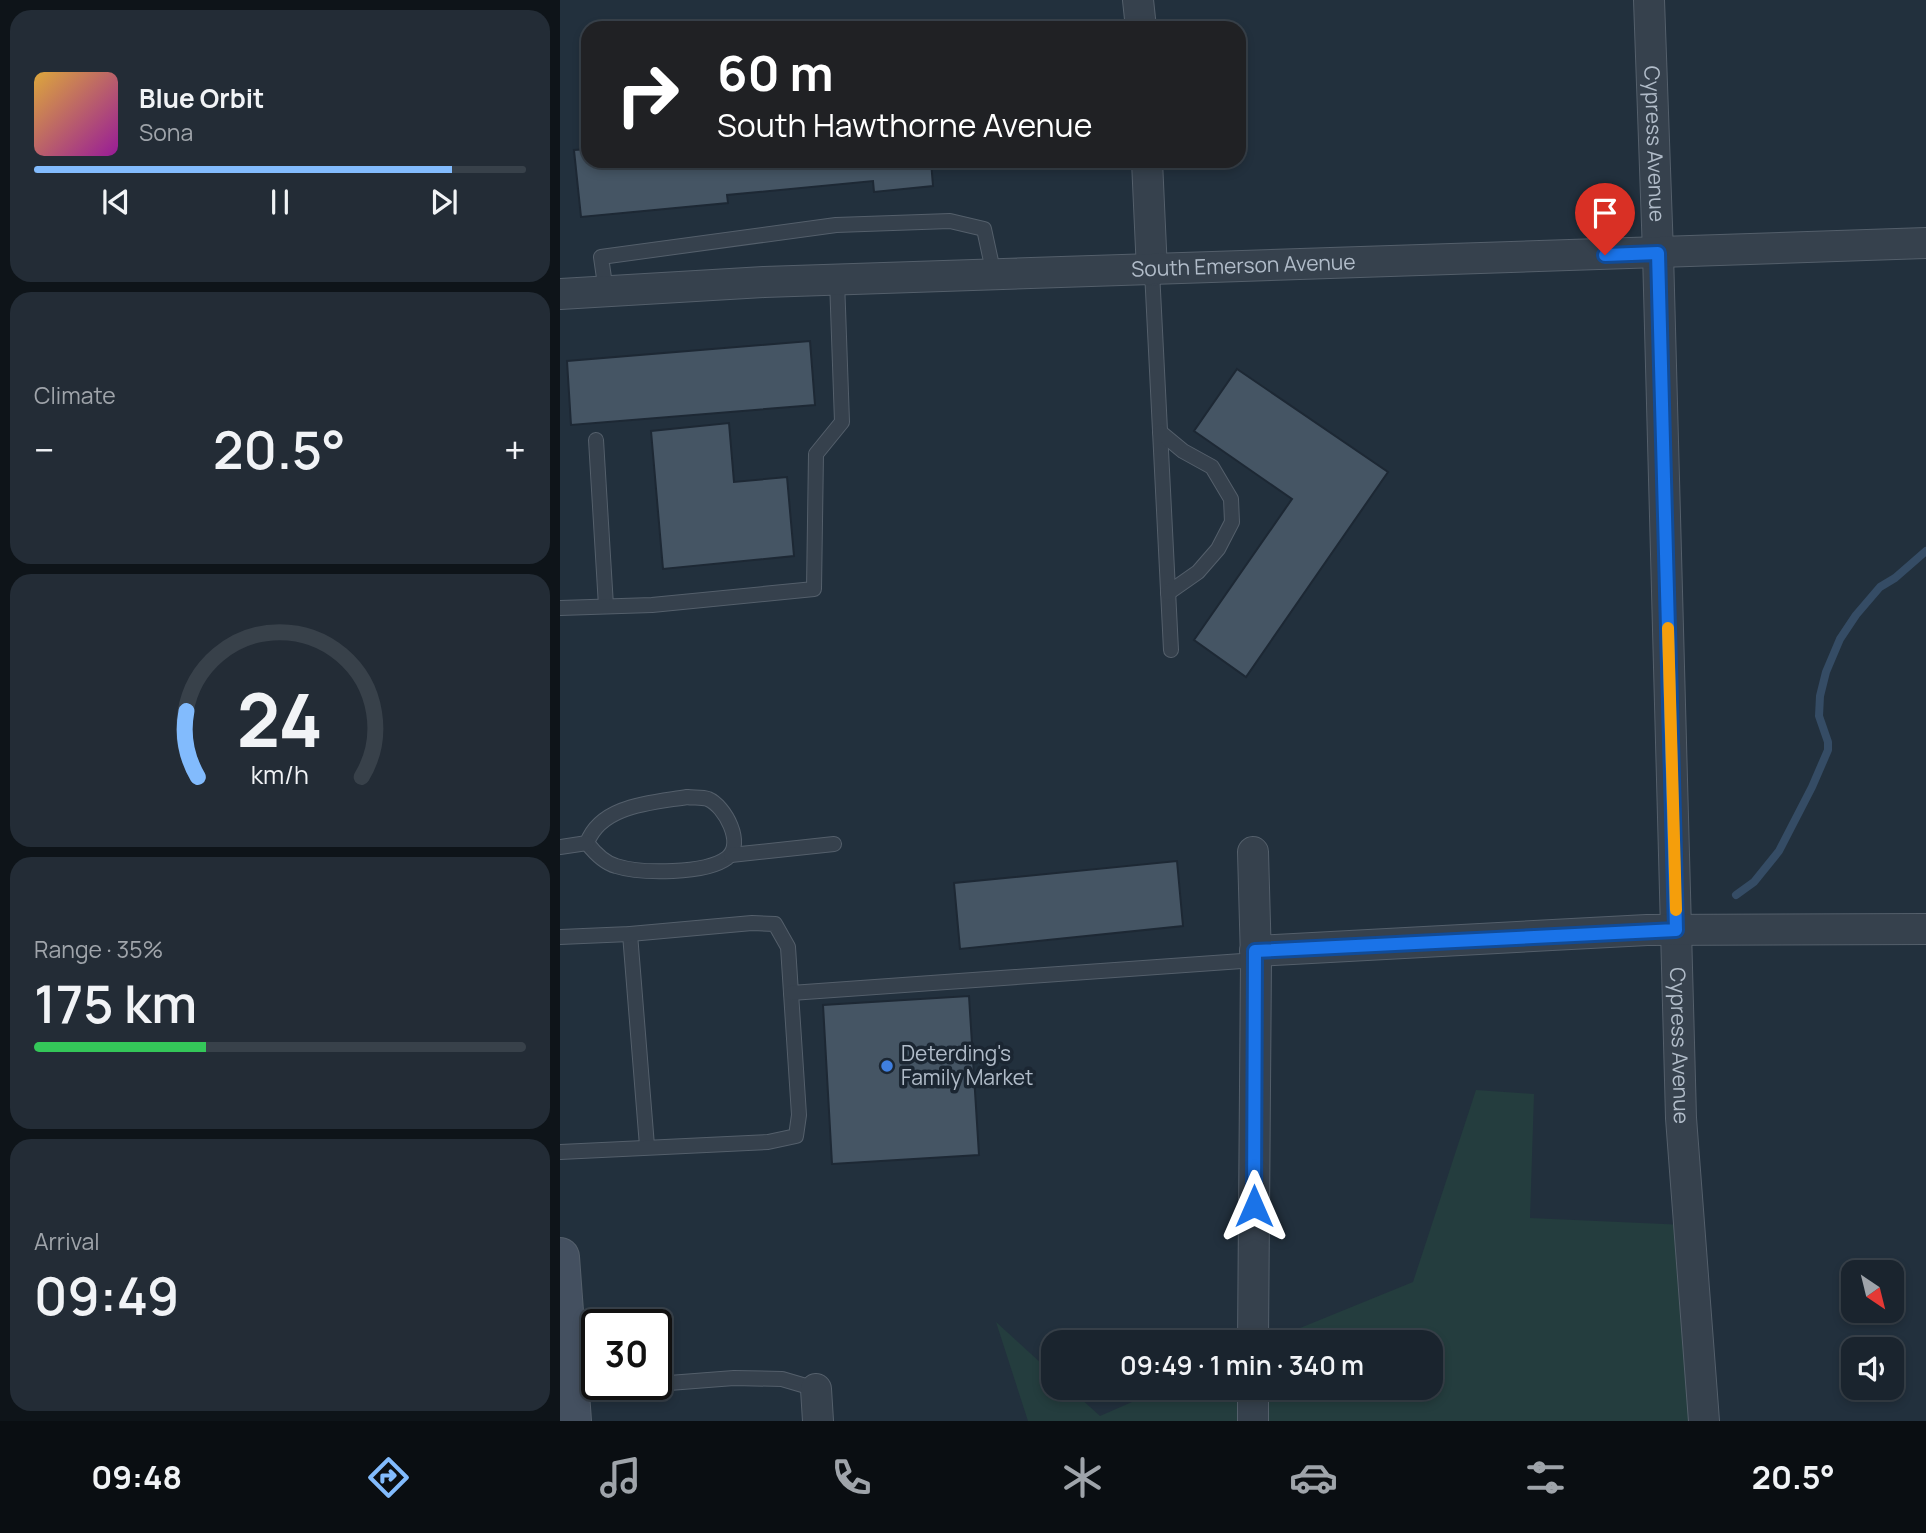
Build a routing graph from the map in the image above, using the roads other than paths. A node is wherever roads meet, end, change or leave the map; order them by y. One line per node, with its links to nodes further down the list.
1 (1138, 0): 3 (street)
2 (1649, 0): 6 (street, Cypress Avenue)
3 (1140, 21)
4 (1147, 168): 7 (street)
5 (1926, 243): 6 (street, South Emerson Avenue)
6 (1658, 253): 7 (street, South Emerson Avenue); 24 (street, Cypress Avenue)
7 (1152, 271): 8 (street, South Emerson Avenue); 12 (lane)
8 (994, 275): 9 (street, South Emerson Avenue); 10 (lane)
9 (837, 280): 10 (street, South Emerson Avenue); 15 (lane)
10 (607, 292): 11 (street, South Emerson Avenue)
11 (560, 294)
12 (1160, 432): 14 (lane); 14 (lane)
13 (596, 440): 15 (lane)
14 (1168, 593): 17 (lane)
15 (606, 606): 16 (lane)
16 (560, 608)
17 (1171, 650)
18 (587, 843): 20 (lane); 22 (lane); 22 (lane)
19 (834, 844): 22 (lane)
20 (560, 847)
21 (1253, 852): 27 (street)
22 (731, 855)
23 (1926, 929): 24 (street)
24 (1676, 930): 27 (street); 40 (street, Cypress Avenue)
25 (630, 934): 26 (lane); 28 (lane); 29 (lane)
26 (560, 937)
27 (1256, 955): 28 (lane); 32 (street)
28 (791, 993): 29 (lane)
29 (647, 1146): 30 (lane)
30 (560, 1152)
31 (560, 1268): 37 (main road)
32 (1253, 1330)
33 (672, 1383): 34 (lane)
34 (816, 1389): 38 (street)
35 (592, 1400): 37 (lane)
36 (1253, 1400): 39 (street)
37 (570, 1406)
38 (818, 1421)
39 (1253, 1421)
40 (1704, 1421)

